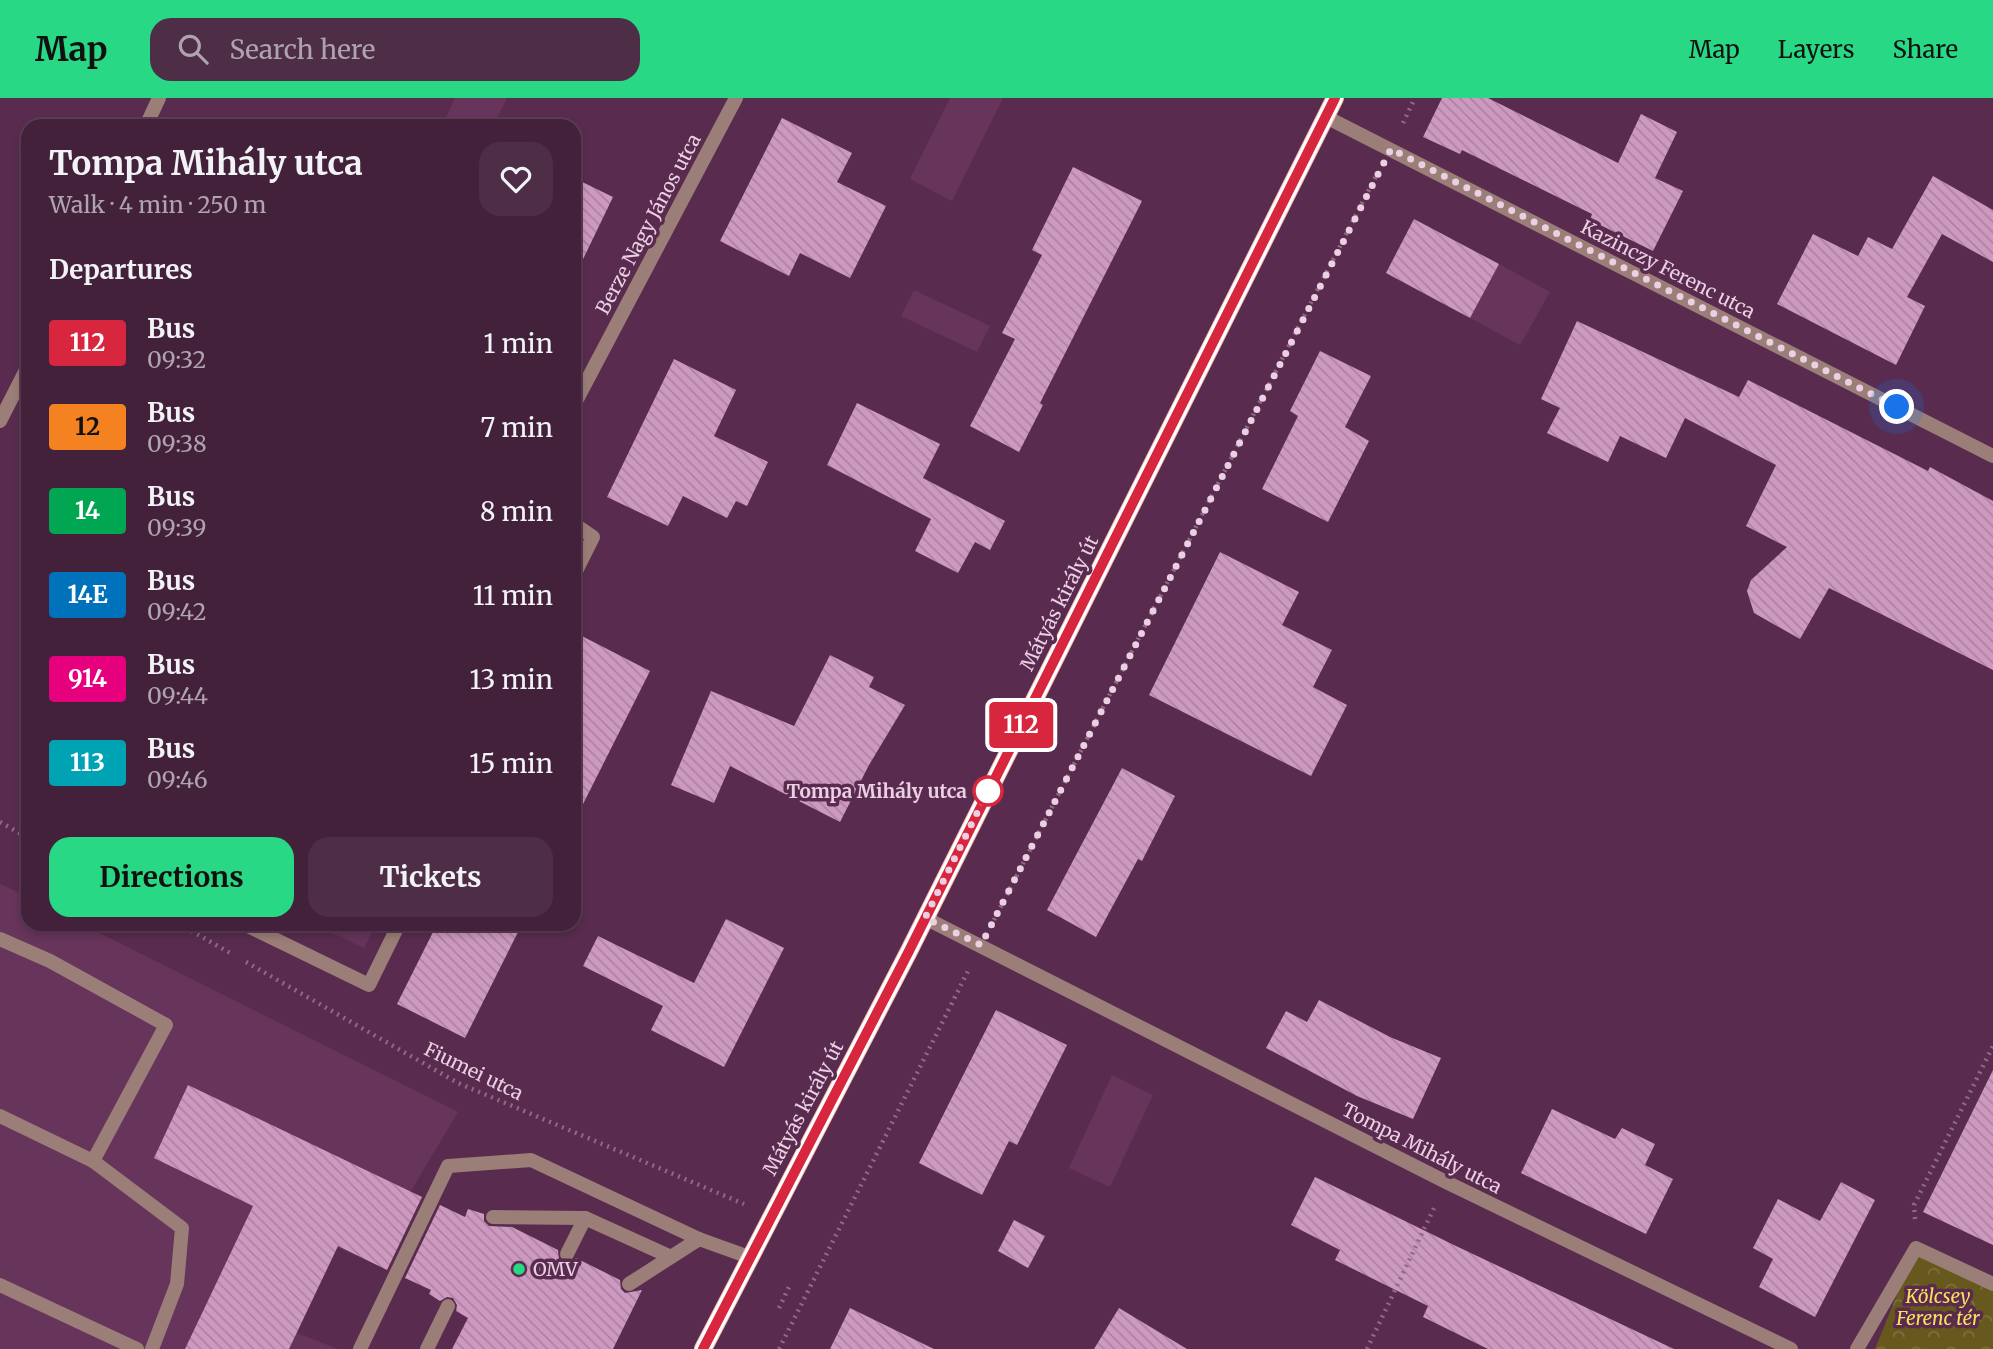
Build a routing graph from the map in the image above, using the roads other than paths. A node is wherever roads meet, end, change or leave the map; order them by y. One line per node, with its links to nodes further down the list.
1 (159, 98): 5 (street)
2 (736, 98): 7 (street, Berze Nagy János utca)
3 (1335, 98): 4 (main road, Mátyás király út)
4 (1326, 117): 9 (street, Kazinczy Ferenc utca); 12 (main road, Mátyás király út)
5 (149, 119)
6 (21, 380): 8 (street)
7 (581, 392)
8 (0, 421)
9 (1993, 456)
10 (581, 529): 11 (street)
11 (581, 561)
12 (925, 918): 22 (main road, Mátyás király út); 33 (street, Tompa Mihály utca)
13 (258, 931): 14 (street)
14 (396, 931)
15 (0, 939): 17 (street)
16 (0, 1116): 17 (street)
17 (93, 1161): 29 (street)
18 (494, 1217): 19 (street)
19 (585, 1218): 21 (street); 23 (street)
20 (699, 1240): 22 (street); 23 (street); 30 (street)
21 (567, 1254)
22 (749, 1257): 32 (main road, Mátyás király út)
23 (671, 1258): 24 (street)
24 (629, 1284)
25 (1993, 1284): 34 (street)
26 (0, 1285): 28 (street)
27 (448, 1306): 31 (street)
28 (137, 1349)
29 (152, 1349)
30 (360, 1349)
31 (427, 1349)
32 (703, 1349)
33 (1791, 1349)
34 (1857, 1349)

